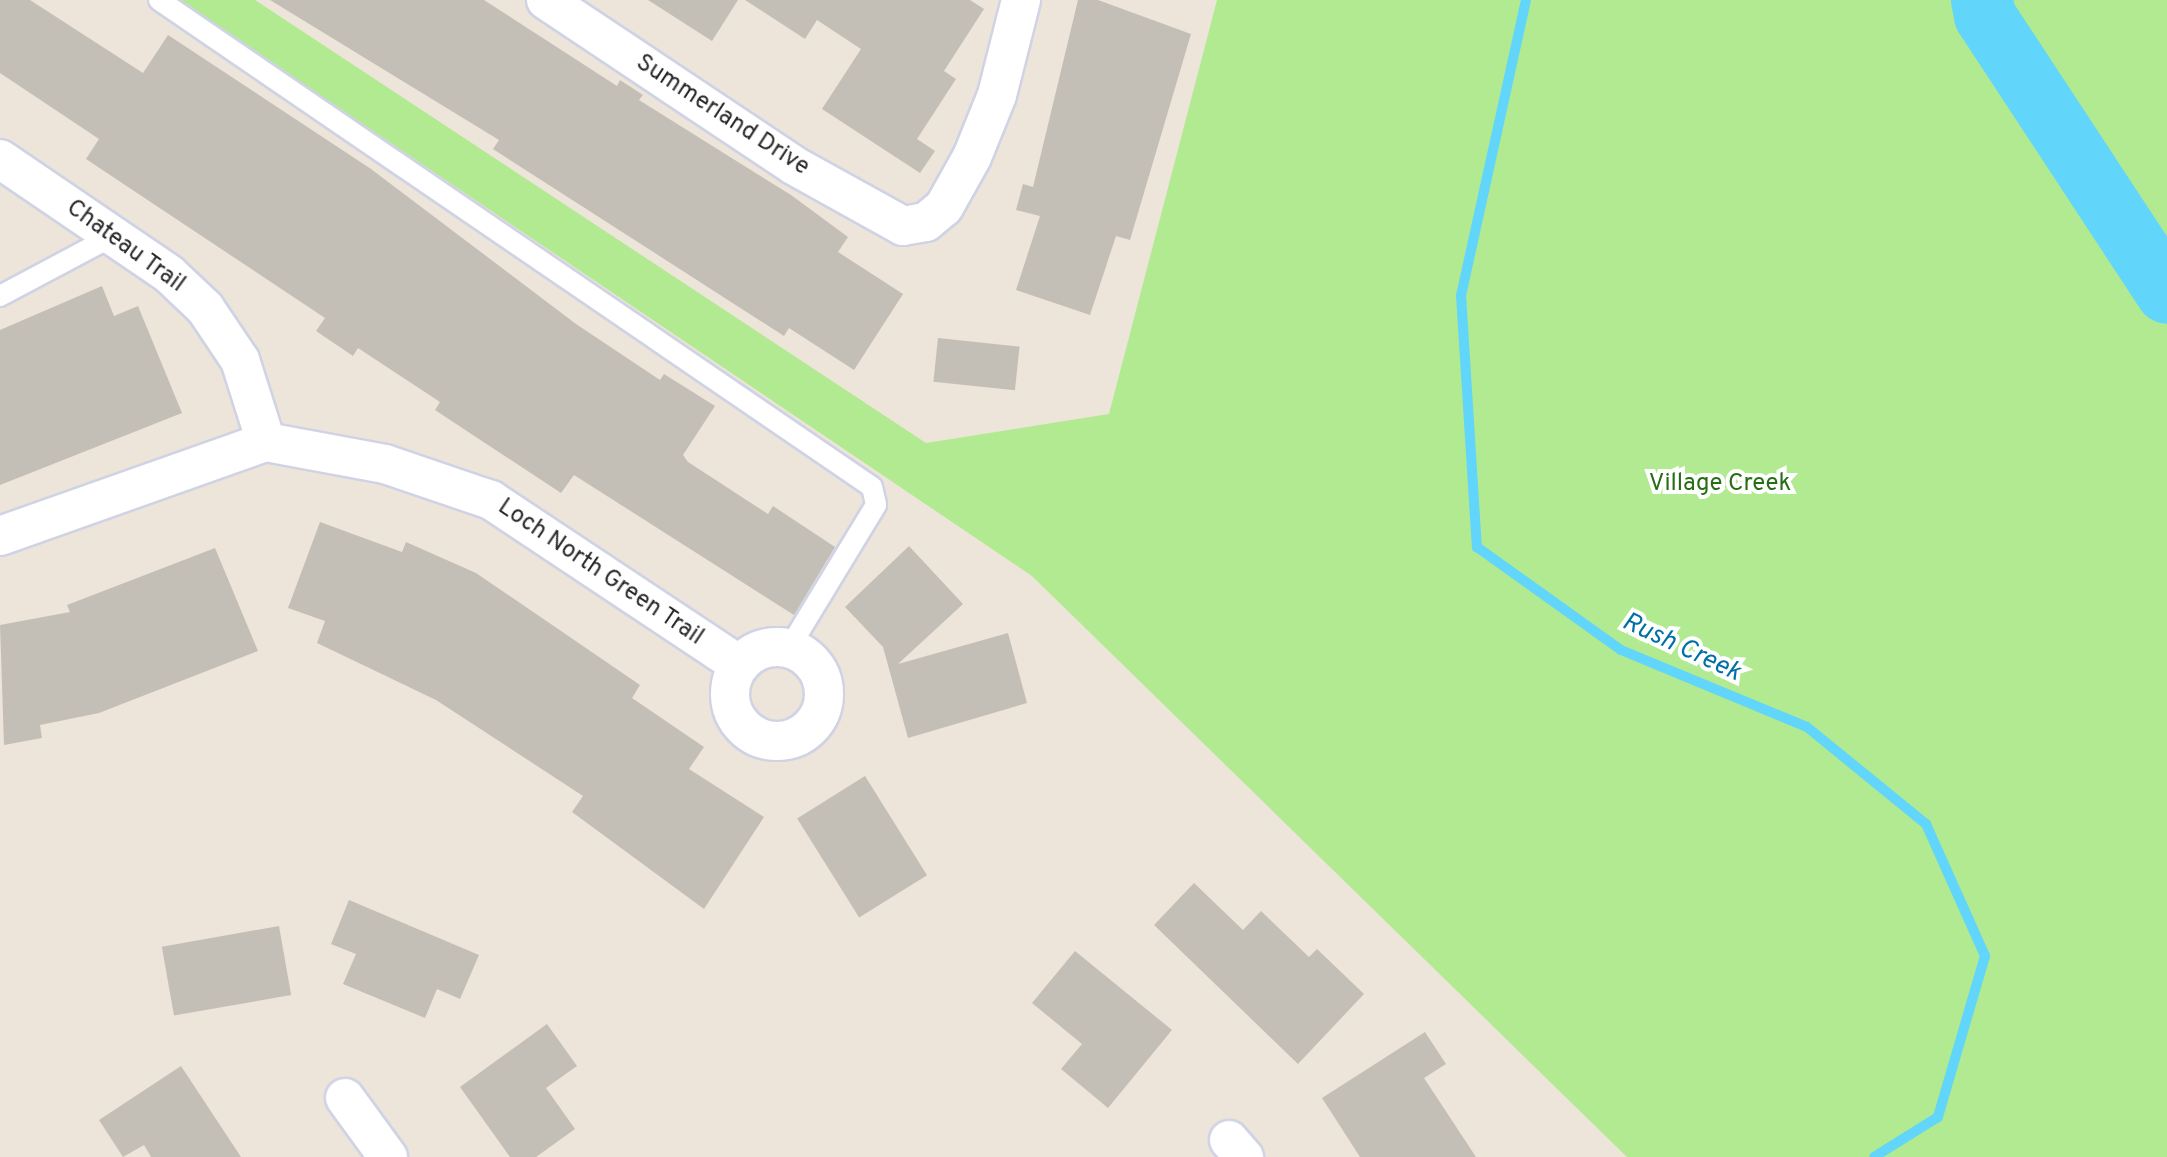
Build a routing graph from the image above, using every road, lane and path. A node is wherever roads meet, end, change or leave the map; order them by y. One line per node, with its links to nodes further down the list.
1 (159, 0): 9 (lane)
2 (1021, 0): 3 (street, Summerland Drive)
3 (552, 1)
4 (0, 159): 5 (street, Chateau Trail)
5 (113, 236): 6 (lane); 7 (street, Chateau Trail)
6 (0, 296)
7 (266, 442): 8 (street, Loch North Green Trail); 10 (street, Loch North Green Trail)
8 (0, 536)
9 (789, 648): 10 (street); 10 (street)
10 (739, 665)
11 (345, 1098): 12 (street)
12 (388, 1157)

